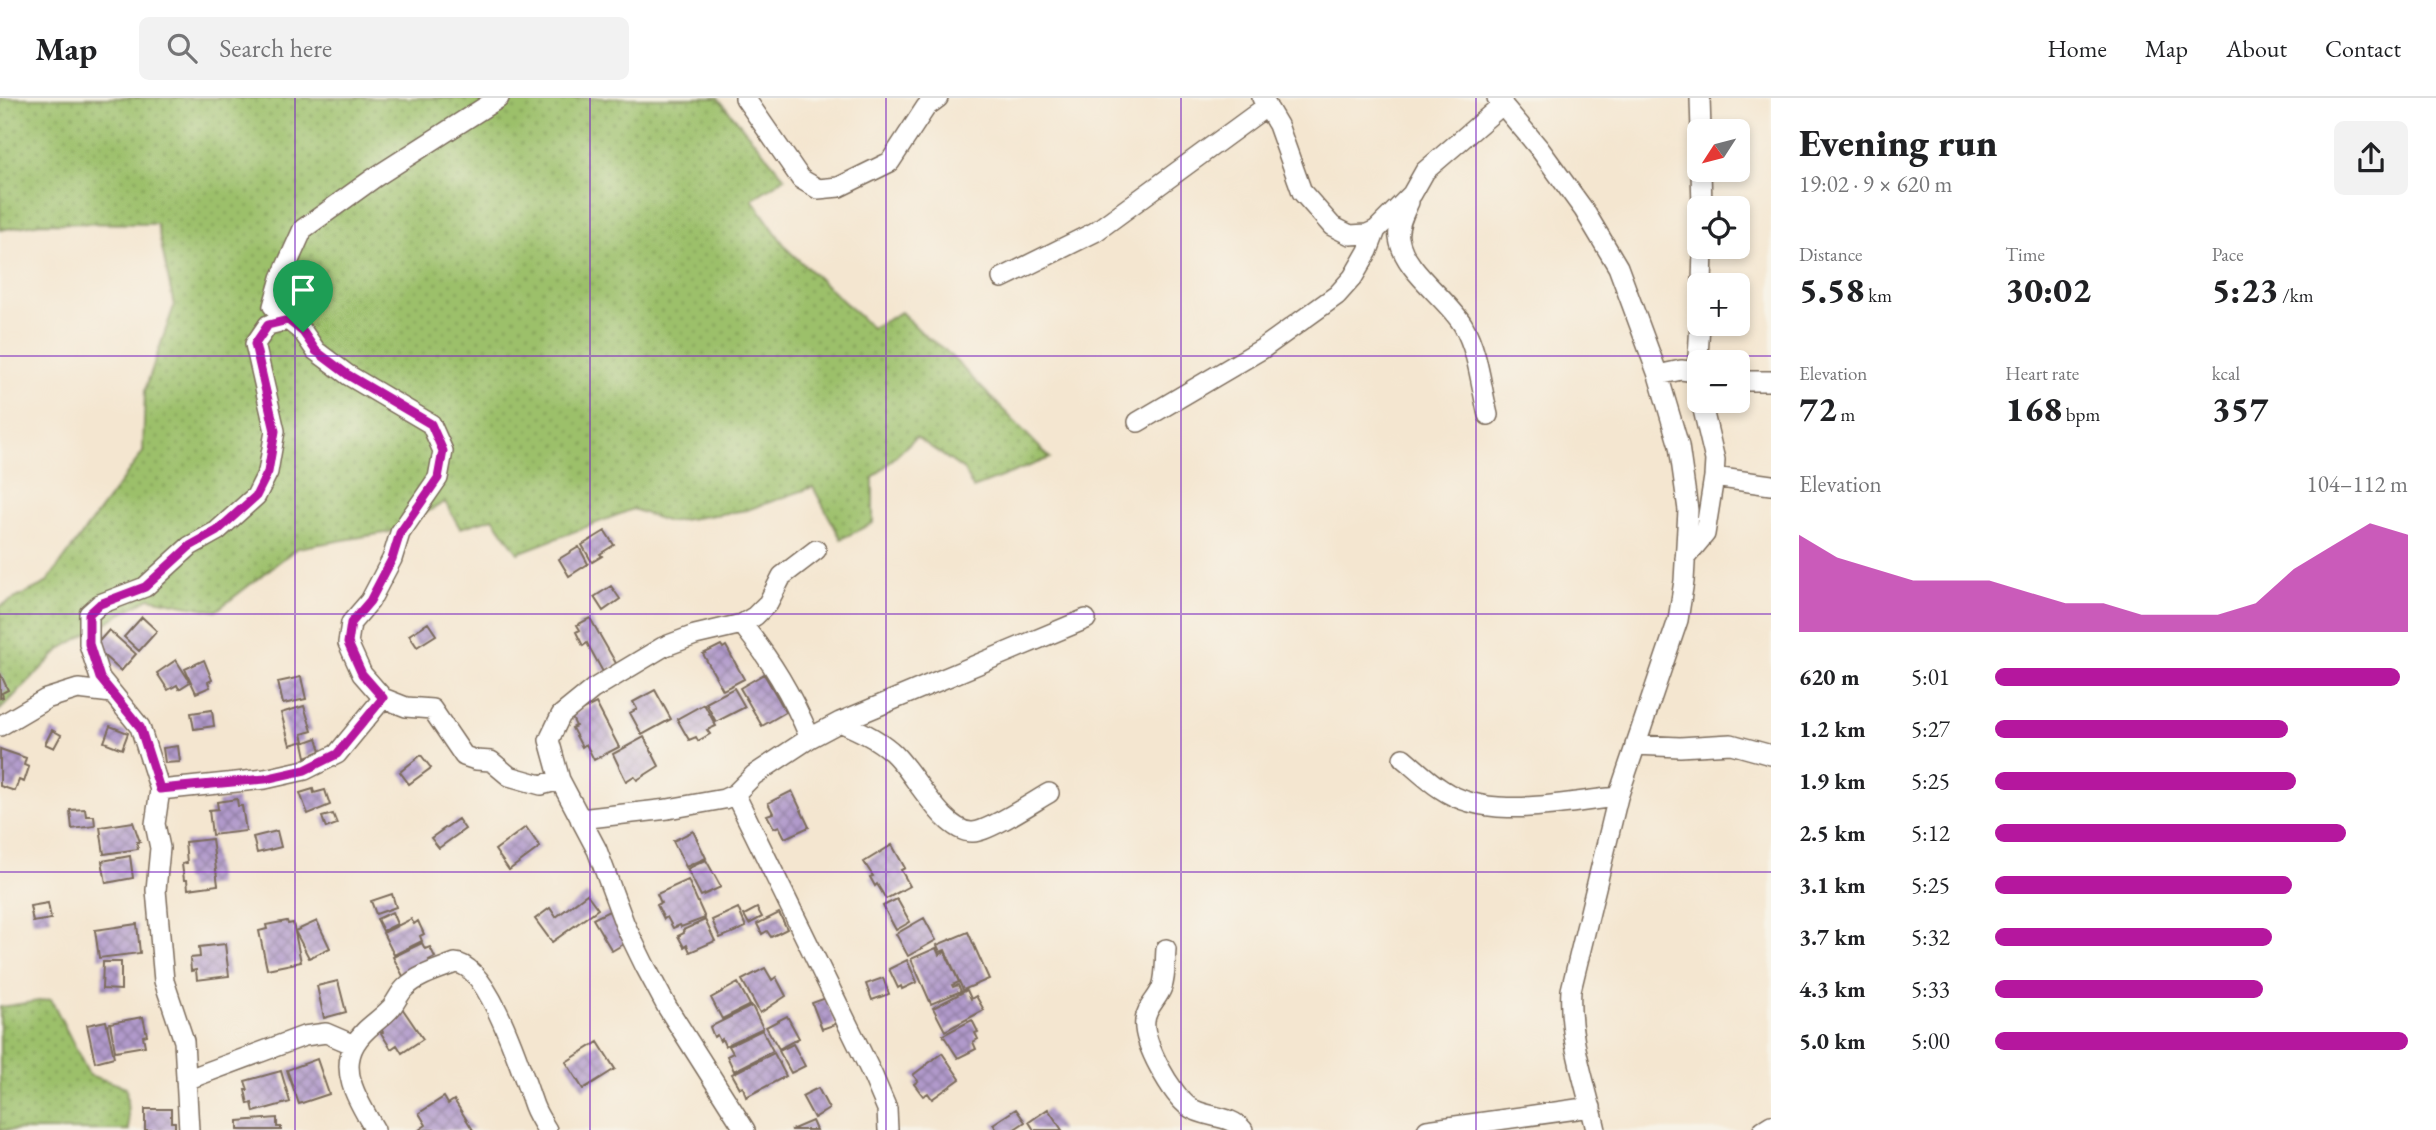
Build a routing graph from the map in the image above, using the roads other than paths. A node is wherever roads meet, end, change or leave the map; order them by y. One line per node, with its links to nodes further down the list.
1 (499, 98): 11 (street)
2 (745, 98): 3 (street)
3 (938, 98)
4 (1700, 98): 7 (street)
5 (1500, 101): 8 (street); 13 (street)
6 (1265, 102): 9 (street); 10 (street)
7 (1700, 119)
8 (1412, 194): 9 (street); 17 (street)
9 (1376, 230): 18 (street)
10 (1002, 278)
11 (288, 320): 25 (street); 26 (street)
12 (1687, 373): 13 (street)
13 (1658, 374): 22 (street)
14 (1750, 381): 15 (street)
15 (1771, 381)
16 (1703, 413): 19 (street)
17 (1488, 415)
18 (1138, 422)
19 (1714, 477): 20 (street); 22 (street)
20 (1771, 485)
21 (816, 550): 24 (street)
22 (1685, 558): 30 (street)
23 (1086, 618): 27 (street)
24 (742, 624): 29 (street); 33 (street)
25 (112, 693): 28 (street); 34 (street)
26 (383, 698): 33 (street); 34 (street)
27 (840, 722): 29 (street); 35 (street)
28 (0, 726)
29 (810, 738): 36 (street)
30 (1635, 745): 31 (street); 37 (street)
31 (1771, 755)
32 (1403, 758): 37 (street)
33 (560, 780): 38 (street)
34 (160, 789): 41 (street)
35 (1049, 793)
36 (735, 794): 38 (street); 48 (street)
37 (1618, 797): 42 (street)
38 (580, 819): 47 (street)
39 (1166, 949): 49 (street)
40 (354, 1045): 41 (street); 45 (street); 46 (street)
41 (186, 1080): 44 (street)
42 (1591, 1107): 50 (street); 51 (street)
43 (1771, 1125): 52 (street)
44 (189, 1130)
45 (375, 1130)
46 (547, 1130)
47 (745, 1130)
48 (888, 1130)
49 (1243, 1130)
50 (1427, 1130)
51 (1596, 1130)
52 (1763, 1130)

